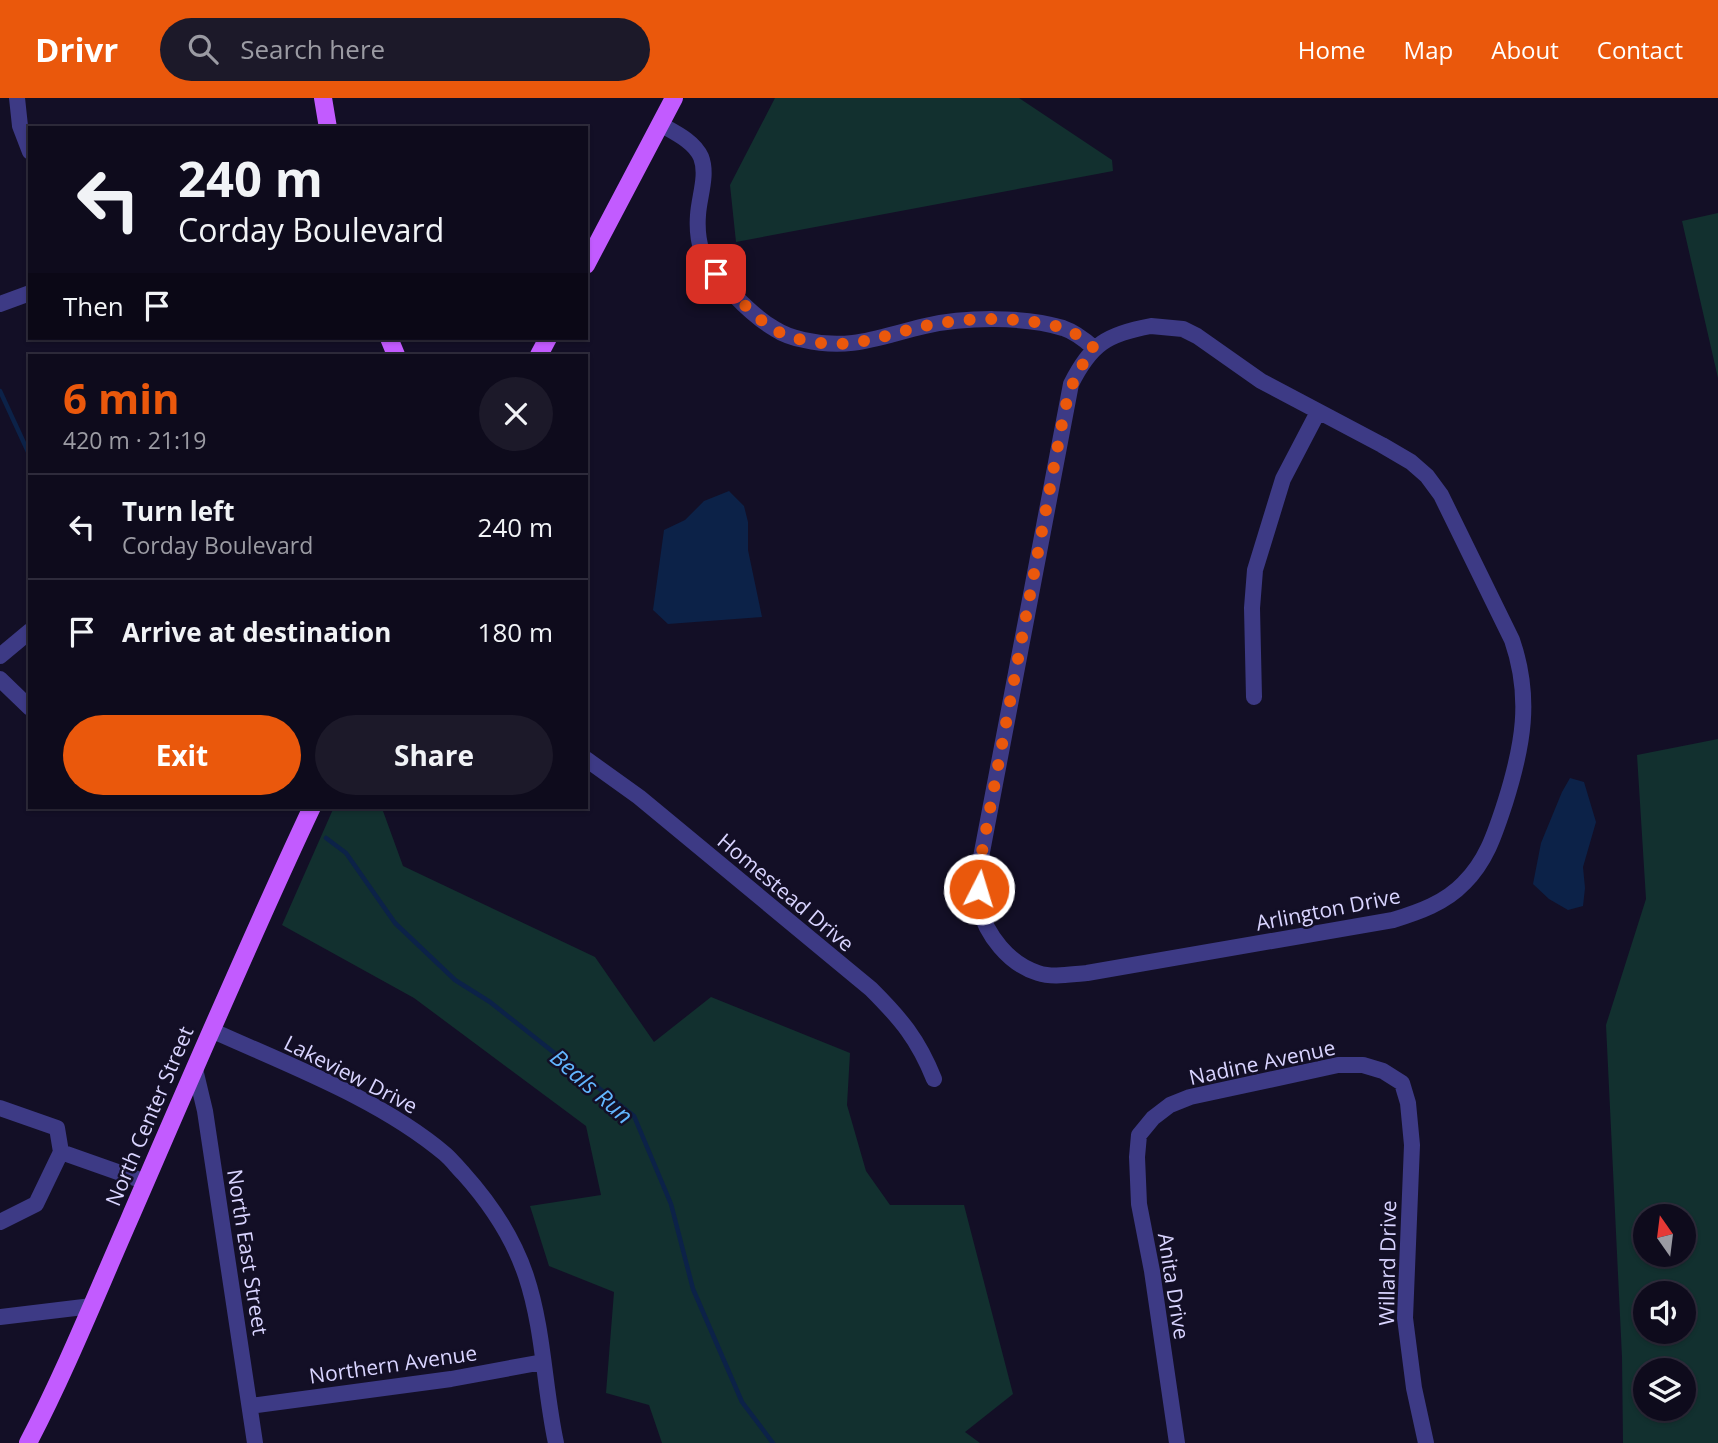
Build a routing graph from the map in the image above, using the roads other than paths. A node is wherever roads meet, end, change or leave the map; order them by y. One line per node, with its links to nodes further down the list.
1 (17, 98): 6 (street)
2 (323, 98): 5 (main road)
3 (674, 98): 4 (main road)
4 (660, 124): 7 (main road); 10 (street)
5 (328, 126)
6 (28, 147)
7 (588, 261)
8 (28, 294): 9 (street)
9 (0, 304)
10 (1094, 348): 11 (street, Arlington Drive); 11 (street, Arlington Drive)
11 (1318, 412): 15 (street)
12 (28, 633): 13 (street)
13 (0, 656)
14 (0, 678): 16 (street)
15 (1254, 696)
16 (28, 706)
17 (588, 760): 21 (street, Homestead Drive)
18 (311, 809): 19 (main road, North Center Street)
19 (211, 1030): 20 (main road, North Center Street); 30 (street, Lakeview Drive)
20 (195, 1069): 26 (main road, North Center Street); 31 (street, North East Street)
21 (934, 1079)
22 (1402, 1083): 24 (street, Nadine Avenue); 36 (street, Willard Drive)
23 (0, 1108): 25 (street)
24 (1139, 1135): 35 (street, Anita Drive)
25 (61, 1152): 26 (street); 27 (street)
26 (146, 1182): 28 (main road, North Center Street)
27 (0, 1222)
28 (92, 1306): 29 (street); 32 (main road, North Center Street)
29 (0, 1317)
30 (543, 1362): 31 (street, Northern Avenue); 34 (street, Lakeview Drive)
31 (250, 1406): 33 (street, North East Street)
32 (28, 1443)
33 (255, 1443)
34 (556, 1443)
35 (1177, 1443)
36 (1426, 1443)

